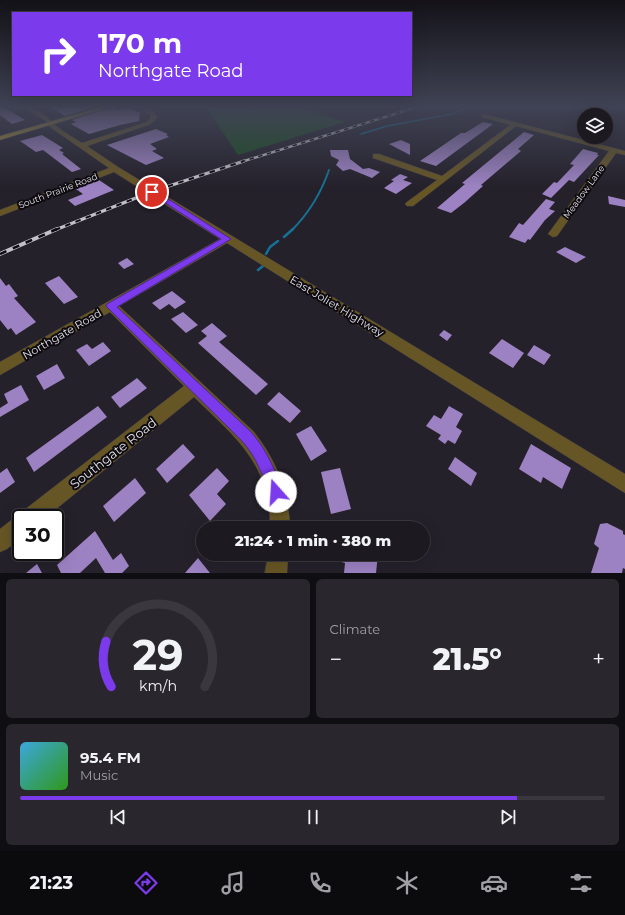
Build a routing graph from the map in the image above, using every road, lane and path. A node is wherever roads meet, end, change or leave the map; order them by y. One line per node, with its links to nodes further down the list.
1 (15, 134): 6 (main road)
2 (64, 134): 7 (street, East Joliet Highway)
3 (117, 134): 7 (street)
4 (502, 134): 12 (street)
5 (552, 134): 8 (street)
6 (0, 138)
7 (81, 146): 11 (street, East Joliet Highway)
8 (614, 150): 9 (street); 15 (street, Meadow Lane)
9 (625, 153)
10 (376, 156): 12 (street)
11 (115, 169): 14 (street, South Prairie Road); 16 (street, East Joliet Highway)
12 (443, 180): 13 (street)
13 (410, 204)
14 (0, 213)
15 (553, 234)
16 (227, 239): 17 (street, Northgate Road); 20 (street, East Joliet Highway)
17 (111, 306): 18 (street, Northgate Road); 19 (street)
18 (0, 369)
19 (195, 387): 21 (street, Southgate Road); 22 (street)
20 (625, 484)
21 (41, 509)
22 (280, 521)
23 (12, 532): 24 (street)
24 (0, 542)
25 (277, 561): 26 (street)
26 (276, 573)

